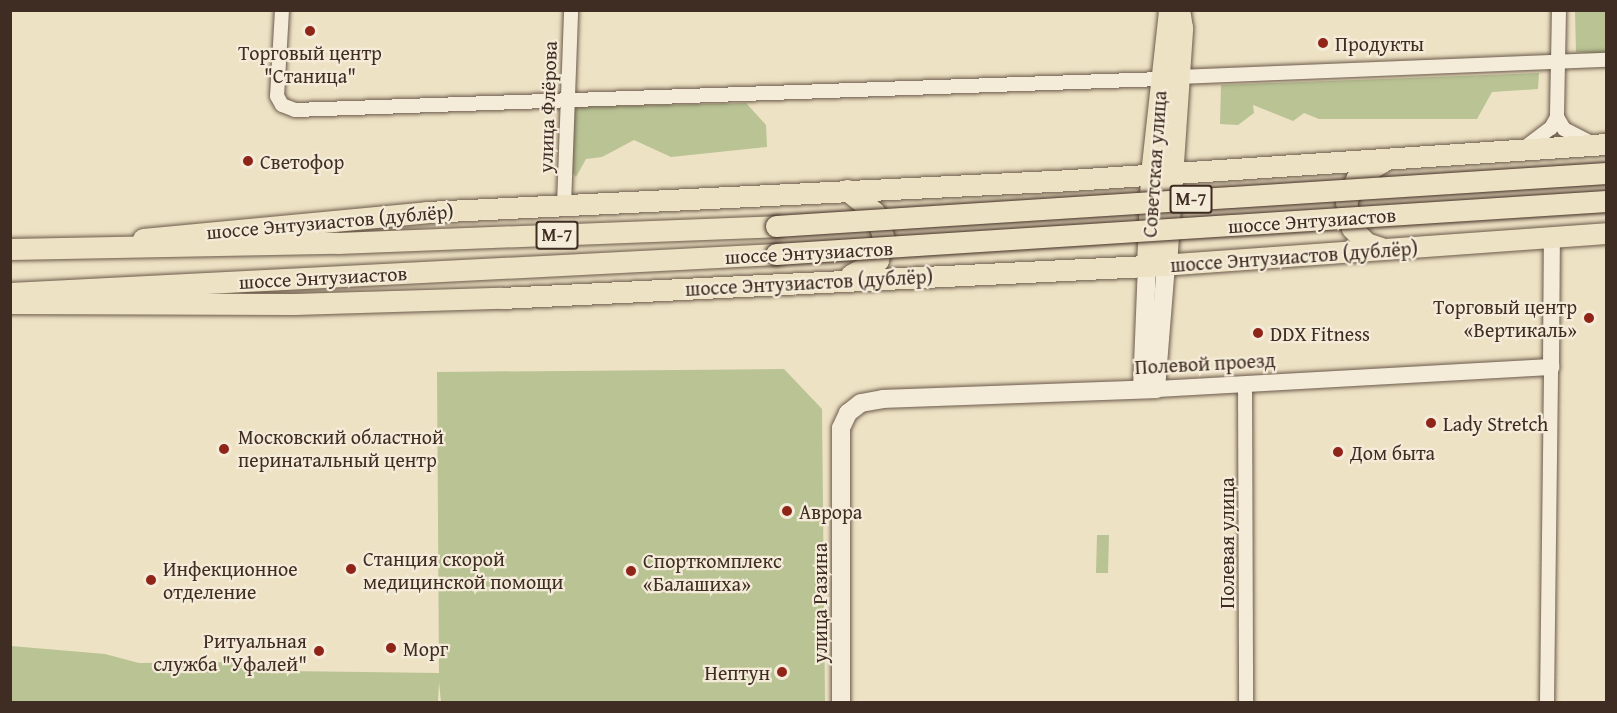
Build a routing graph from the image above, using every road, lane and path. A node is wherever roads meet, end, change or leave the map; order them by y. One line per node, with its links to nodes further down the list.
1 (282, 10): 9 (street)
2 (571, 10): 9 (street, улица Флёрова)
3 (1169, 10): 8 (main road, Советская улица)
4 (1179, 10): 8 (main road, Советская улица)
5 (1559, 10): 7 (street)
6 (1606, 60): 7 (street)
7 (1557, 63): 8 (street); 10 (street)
8 (1170, 78): 9 (street); 14 (main road, Советская улица); 16 (main road, Советская улица)
9 (566, 99): 19 (street, улица Флёрова)
10 (1557, 117): 11 (street); 12 (street)
11 (1602, 144): 12 (main road, шоссе Энтузиастов (дублёр))
12 (1518, 151): 13 (main road, шоссе Энтузиастов (дублёр))
13 (1392, 159): 14 (main road, шоссе Энтузиастов (дублёр)); 23 (main road)
14 (1173, 173): 16 (main road, шоссе Энтузиастов (дублёр)); 25 (main road, Советская улица)
15 (1606, 173): 22 (main road, шоссе Энтузиастов / М-7, bridge)
16 (1151, 174): 17 (main road, шоссе Энтузиастов (дублёр)); 25 (main road, Советская улица)
17 (847, 190): 19 (main road, шоссе Энтузиастов (дублёр)); 26 (main road)
18 (1606, 201): 27 (main road, шоссе Энтузиастов / М-7, bridge)
19 (564, 205): 22 (main road, шоссе Энтузиастов (дублёр))
20 (1606, 232): 21 (main road, шоссе Энтузиастов (дублёр))
21 (1552, 237): 23 (main road, шоссе Энтузиастов (дублёр)); 29 (street)
22 (60, 248): 24 (main road, шоссе Энтузиастов / М-7)
23 (1385, 248): 25 (main road, шоссе Энтузиастов (дублёр))
24 (10, 249)
25 (1156, 266): 26 (main road, шоссе Энтузиастов (дублёр)); 31 (main road, Советская улица)
26 (839, 279): 28 (main road, шоссе Энтузиастов (дублёр))
27 (10, 293)
28 (10, 303)
29 (1551, 367): 30 (street, Полевой проезд); 35 (street)
30 (1245, 384): 31 (street, Полевой проезд); 34 (street, Полевая улица)
31 (1149, 389): 32 (main road, Полевой проезд)
32 (861, 403): 33 (main road, улица Разина)
33 (841, 702)
34 (1246, 702)
35 (1547, 702)

